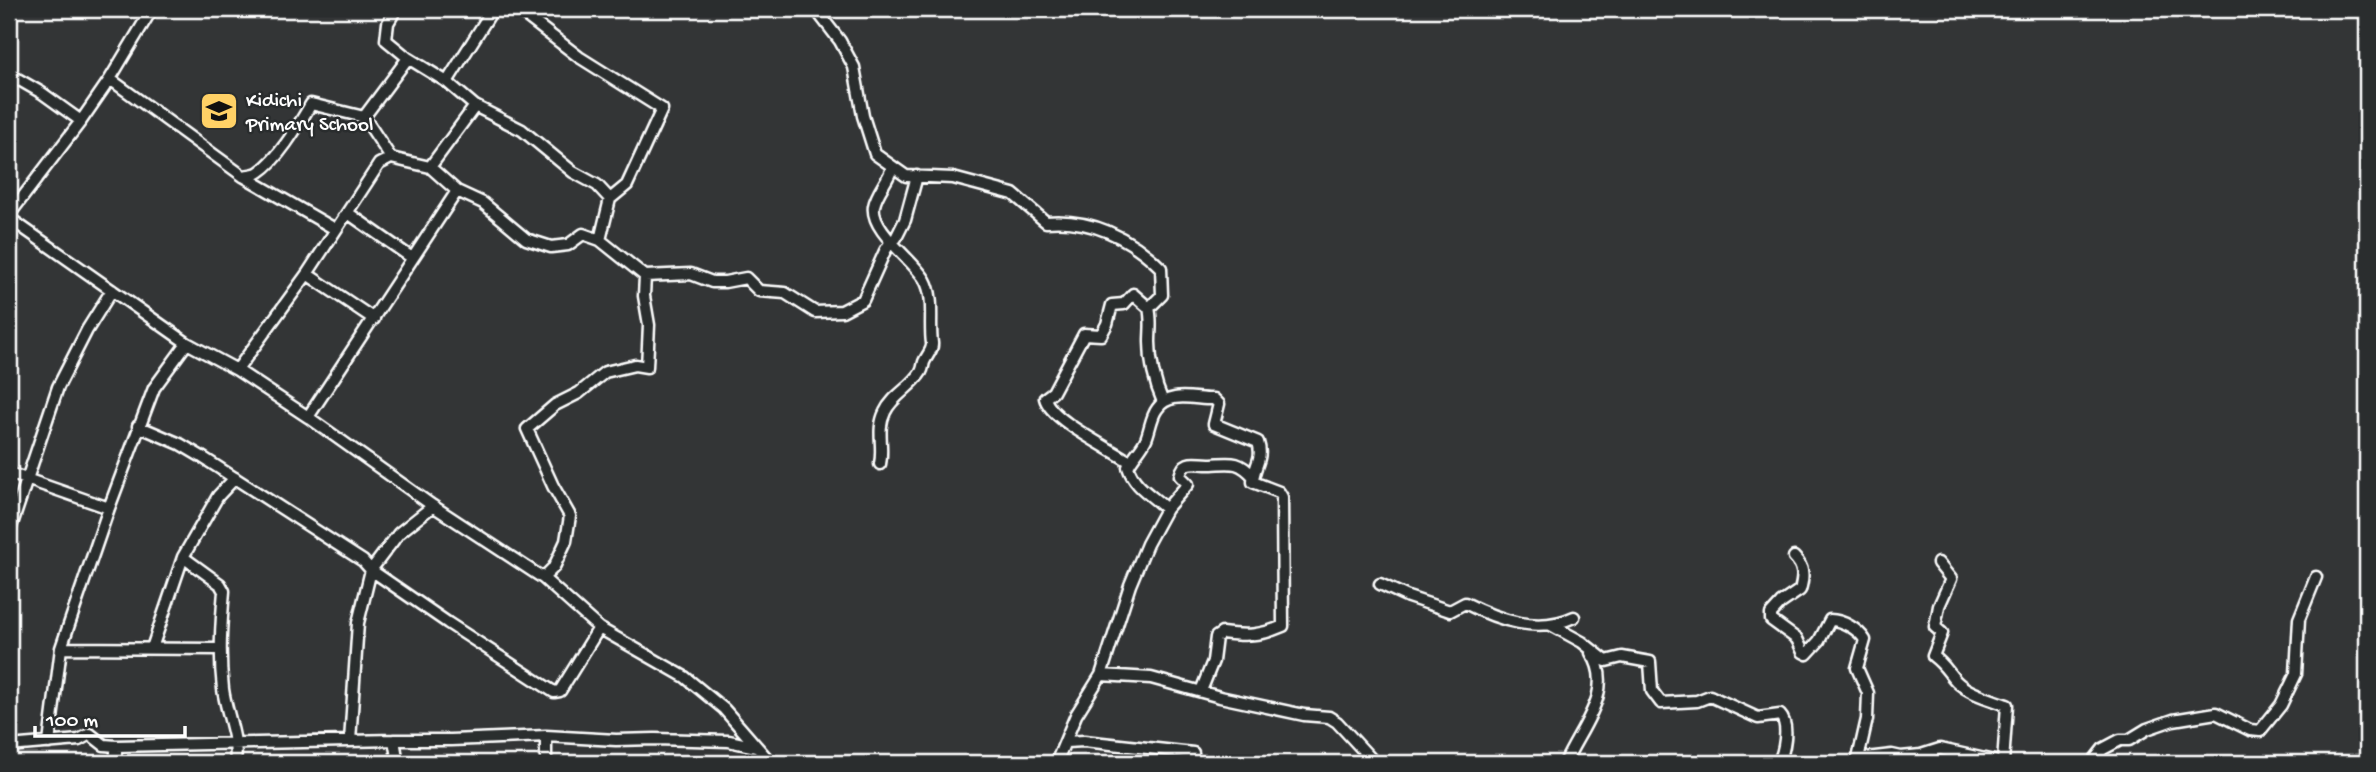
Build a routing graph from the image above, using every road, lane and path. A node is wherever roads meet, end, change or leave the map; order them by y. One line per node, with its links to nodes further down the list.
1 (152, 9): 8 (street)
2 (396, 9): 6 (street)
3 (493, 9): 9 (street)
4 (517, 9): 19 (street)
5 (821, 9): 15 (street)
6 (408, 58): 9 (street); 11 (street)
7 (10, 77): 12 (street)
8 (110, 79): 12 (street); 16 (street)
9 (447, 82): 10 (street)
10 (475, 106): 14 (street); 19 (street)
11 (364, 117): 13 (street); 16 (street)
12 (81, 121): 21 (street)
13 (391, 158): 14 (street); 20 (street)
14 (430, 167): 18 (street)
15 (892, 168): 17 (street); 24 (street)
16 (243, 176): 22 (street)
17 (917, 176): 24 (street); 29 (street)
18 (457, 191): 23 (street); 25 (street)
19 (610, 199): 23 (street)
20 (348, 213): 22 (street); 25 (street)
21 (9, 217): 28 (street)
22 (335, 229): 26 (street)
23 (600, 240): 27 (street)
24 (891, 241): 27 (street); 37 (street)
25 (412, 258): 30 (street)
26 (307, 274): 30 (street); 32 (street)
27 (645, 276): 51 (street)
28 (112, 290): 31 (street); 41 (street)
29 (1149, 308): 33 (street); 36 (street)
30 (374, 319): 34 (street)
31 (187, 343): 32 (street); 35 (street)
32 (237, 370): 34 (street)
33 (1163, 402): 36 (street); 39 (street)
34 (308, 417): 42 (street)
35 (138, 426): 40 (street); 43 (street)
36 (1130, 462): 44 (street)
37 (880, 464)
38 (9, 473): 41 (street)
39 (1253, 476): 44 (street); 61 (street)
40 (235, 478): 46 (street); 49 (street)
41 (26, 479): 43 (street); 45 (street)
42 (433, 506): 49 (street); 51 (street)
43 (109, 508): 57 (street)
44 (1166, 509): 60 (street)
45 (9, 533)
46 (183, 557): 58 (street); 59 (street)
47 (1794, 557): 71 (street)
48 (1938, 563): 82 (street)
49 (371, 570): 55 (street); 64 (street)
50 (2316, 577): 83 (street)
51 (543, 578): 55 (street)
52 (1380, 584): 54 (street)
53 (1574, 618): 54 (street)
54 (1550, 625): 56 (street)
55 (599, 628): 70 (street)
56 (1582, 642): 80 (street); 81 (street)
57 (61, 648): 58 (street); 66 (street)
58 (152, 648): 59 (street)
59 (219, 649): 67 (street)
60 (1101, 675): 61 (street); 65 (street)
61 (1201, 691): 79 (street)
62 (546, 736): 63 (street); 70 (street); 75 (street)
63 (394, 740): 64 (street); 74 (street)
64 (350, 741): 67 (street)
65 (1066, 742): 77 (street); 78 (street)
66 (49, 743): 68 (street); 69 (street)
67 (235, 744): 69 (street); 73 (street)
68 (9, 746)
69 (116, 746): 72 (street)
70 (756, 747): 76 (street)
71 (1858, 761): 82 (street)
72 (116, 763)
73 (235, 763)
74 (398, 763)
75 (545, 763)
76 (771, 763)
77 (1056, 763)
78 (1194, 763)
79 (1375, 763)
80 (1565, 763)
81 (1778, 763)
82 (2003, 763)
83 (2092, 763)

